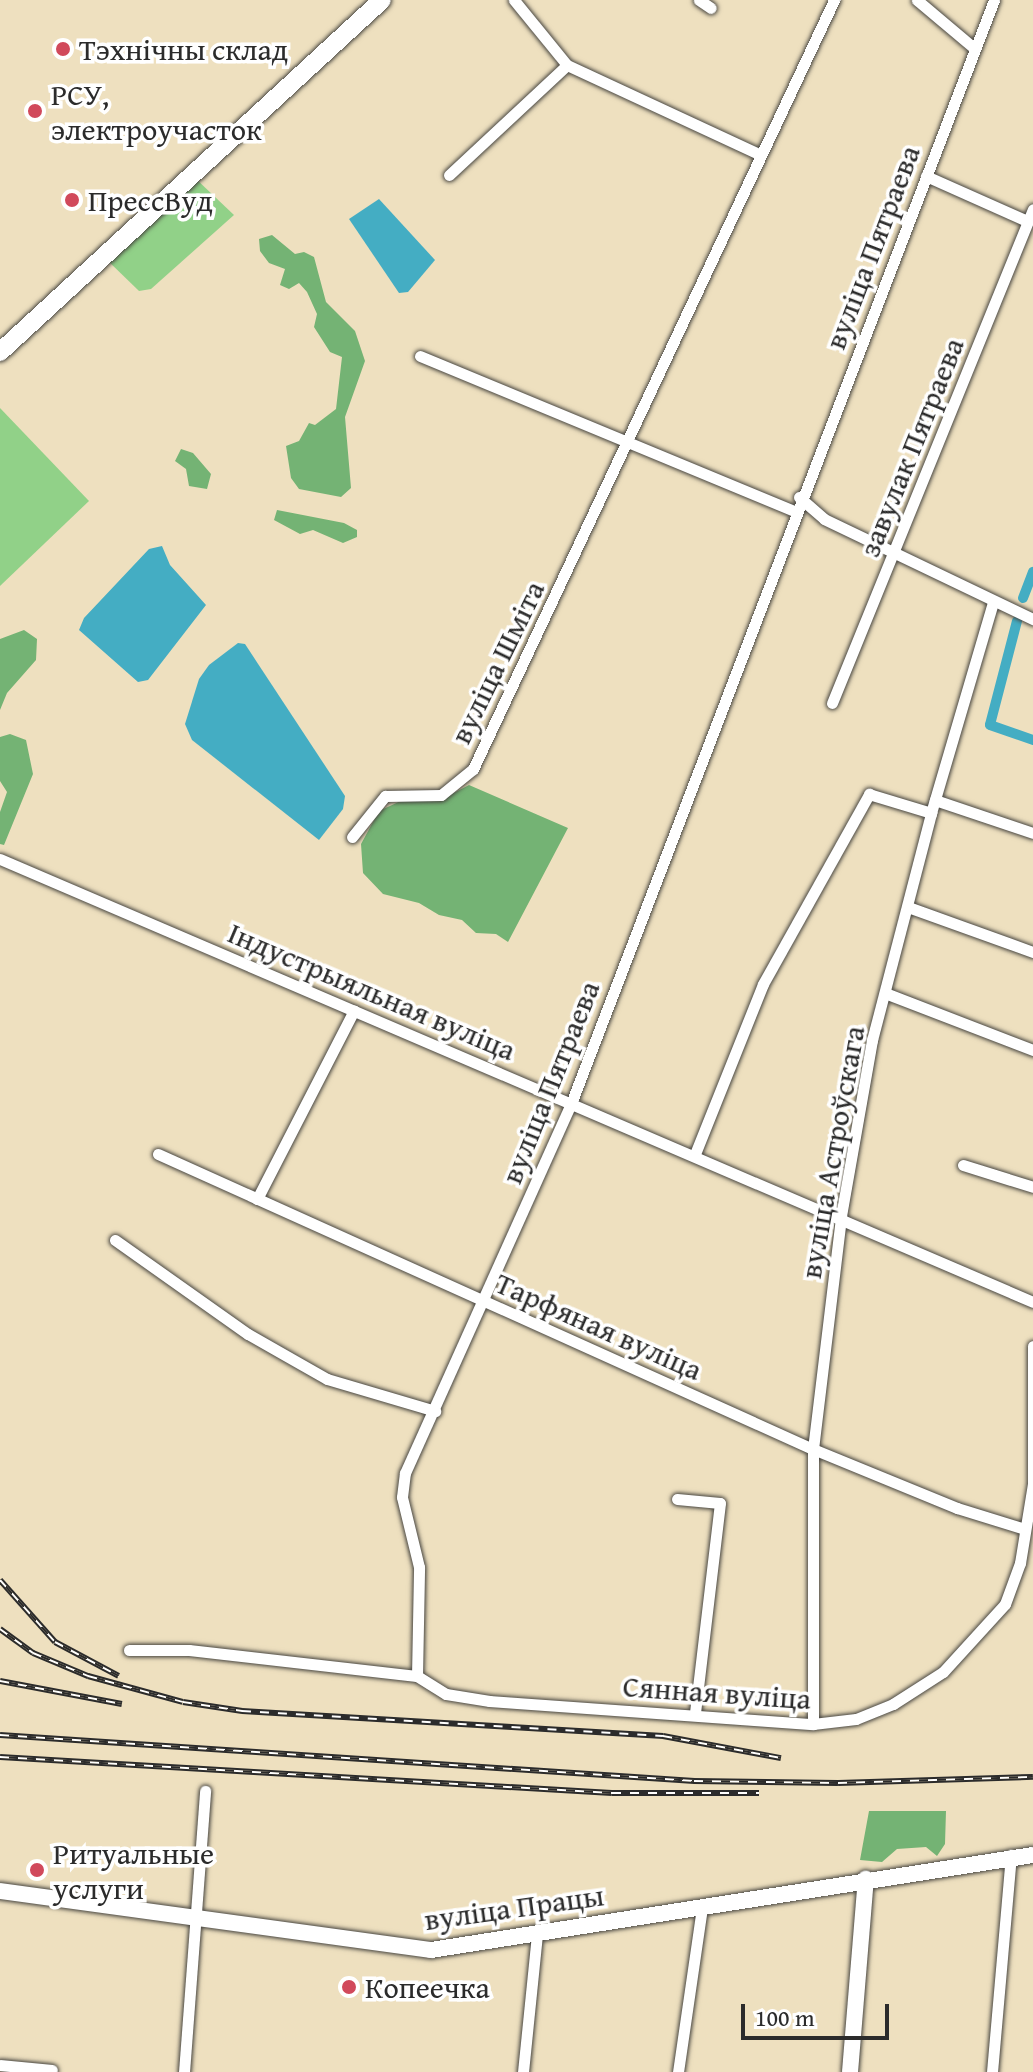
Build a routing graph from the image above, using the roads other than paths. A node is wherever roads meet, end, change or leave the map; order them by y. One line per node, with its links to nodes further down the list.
1 (382, 0): 15 (main road)
2 (514, 0): 9 (street)
3 (699, 0): 7 (street)
4 (834, 0): 10 (street, вуліца Шміта)
5 (917, 0): 8 (street)
6 (994, 0): 8 (street, вуліца Пятраева)
7 (711, 8)
8 (974, 48): 12 (street, вуліца Пятраева)
9 (567, 65): 10 (street); 11 (street)
10 (759, 154): 17 (street, вуліца Шміта)
11 (449, 175)
12 (926, 176): 14 (street); 18 (street, вуліца Пятраева)
13 (1033, 209): 14 (street, завулак Пятраева)
14 (1027, 221): 20 (street, завулак Пятраева)
15 (0, 352)
16 (420, 356): 17 (street)
17 (627, 439): 19 (street); 27 (street, вуліца Шміта)
18 (799, 497): 19 (street, вуліца Пятраева); 20 (street)
19 (794, 511): 34 (street, вуліца Пятраева)
20 (893, 552): 21 (street); 23 (street, завулак Пятраева)
21 (993, 602): 22 (street); 24 (street, вуліца Астроўскага)
22 (1033, 619)
23 (832, 703)
24 (935, 800): 25 (street, вуліца Астроўскага); 26 (street)
25 (931, 813): 29 (street, вуліца Астроўскага); 36 (street)
26 (1033, 833)
27 (352, 837)
28 (0, 859): 32 (street, Індустрыяльная вуліца)
29 (908, 907): 30 (street); 31 (street, вуліца Астроўскага)
30 (1033, 952)
31 (885, 993): 33 (street); 40 (street, вуліца Астроўскага)
32 (354, 1010): 34 (street, Індустрыяльная вуліца); 39 (street)
33 (1033, 1050)
34 (572, 1101): 36 (street, Індустрыяльная вуліца); 42 (street, вуліца Пятраева)
35 (158, 1154): 39 (street, Тарфяная вуліца)
36 (695, 1154): 40 (street, Індустрыяльная вуліца)
37 (963, 1165): 38 (street)
38 (1033, 1187)
39 (257, 1199): 42 (street, Тарфяная вуліца)
40 (841, 1216): 43 (street, Індустрыяльная вуліца); 46 (street, вуліца Астроўскага)
41 (115, 1240): 45 (street)
42 (484, 1301): 45 (street, вуліца Пятраева); 46 (street, Тарфяная вуліца)
43 (1033, 1302)
44 (1033, 1346): 48 (street, Сянная вуліца)
45 (435, 1411): 50 (street, вуліца Пятраева)
46 (813, 1449): 48 (street, Тарфяная вуліца); 52 (street, вуліца Астроўскага)
47 (677, 1499): 51 (street)
48 (1025, 1529): 52 (street, Сянная вуліца)
49 (129, 1650): 50 (street, Сянная вуліца)
50 (417, 1676): 51 (street, Сянная вуліца)
51 (695, 1714): 52 (street, Сянная вуліца)
52 (813, 1724)
53 (205, 1791): 59 (street)
54 (1011, 1855): 55 (main road, вуліца Працы); 56 (main road, вуліца Працы); 67 (street)
55 (1033, 1855)
56 (866, 1879): 58 (main road, вуліца Працы); 66 (main road)
57 (0, 1891): 59 (main road, вуліца Працы)
58 (702, 1908): 60 (main road, вуліца Працы); 65 (street)
59 (196, 1921): 60 (main road, вуліца Працы); 63 (street)
60 (537, 1934): 64 (street)
61 (0, 2065): 62 (street)
62 (52, 2070)
63 (184, 2072)
64 (523, 2072)
65 (678, 2072)
66 (850, 2072)
67 (992, 2072)

